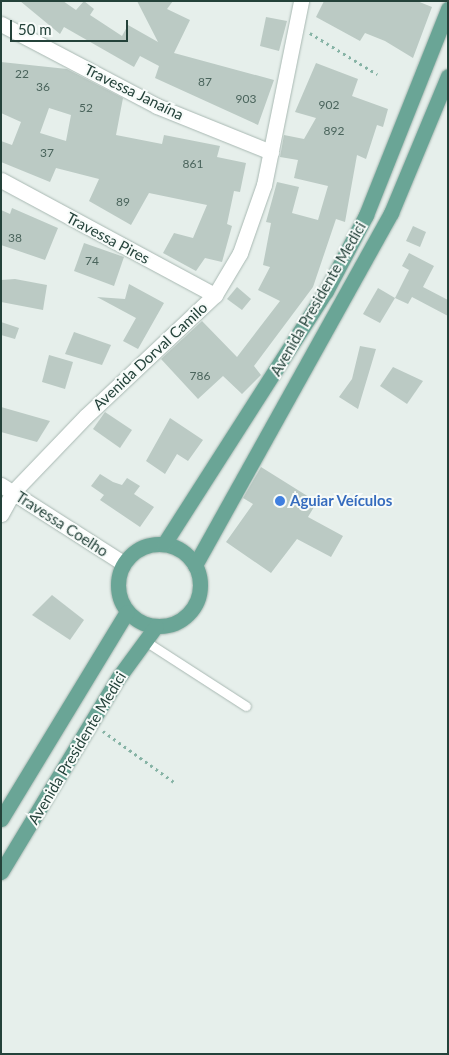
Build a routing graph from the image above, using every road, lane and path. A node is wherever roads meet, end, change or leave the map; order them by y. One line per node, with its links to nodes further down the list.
1 (301, 1): 4 (street, Avenida Dorval Camilo)
2 (448, 9): 12 (main road, Avenida Presidente Medici)
3 (1, 24): 7 (street, Travessa Janaína)
4 (296, 25): 5 (path); 7 (street, Avenida Dorval Camilo)
5 (377, 74)
6 (448, 76): 14 (main road, Avenida Presidente Medici)
7 (271, 152): 9 (street, Avenida Dorval Camilo)
8 (1, 180): 9 (street, Travessa Pires)
9 (215, 295): 10 (street, Avenida Dorval Camilo)
10 (7, 489): 11 (street, Avenida Dorval Camilo); 13 (street, Travessa Coelho)
11 (1, 514)
12 (164, 544): 13 (main road); 14 (main road)
13 (123, 564): 15 (main road)
14 (195, 565): 16 (main road)
15 (127, 612): 16 (main road); 21 (main road, Avenida Presidente Medici)
16 (156, 626): 17 (main road, Avenida Presidente Medici)
17 (145, 641): 18 (lane); 19 (main road, Avenida Presidente Medici)
18 (246, 706)
19 (91, 722): 20 (path); 22 (main road, Avenida Presidente Medici)
20 (174, 782)
21 (1, 819)
22 (1, 872)

